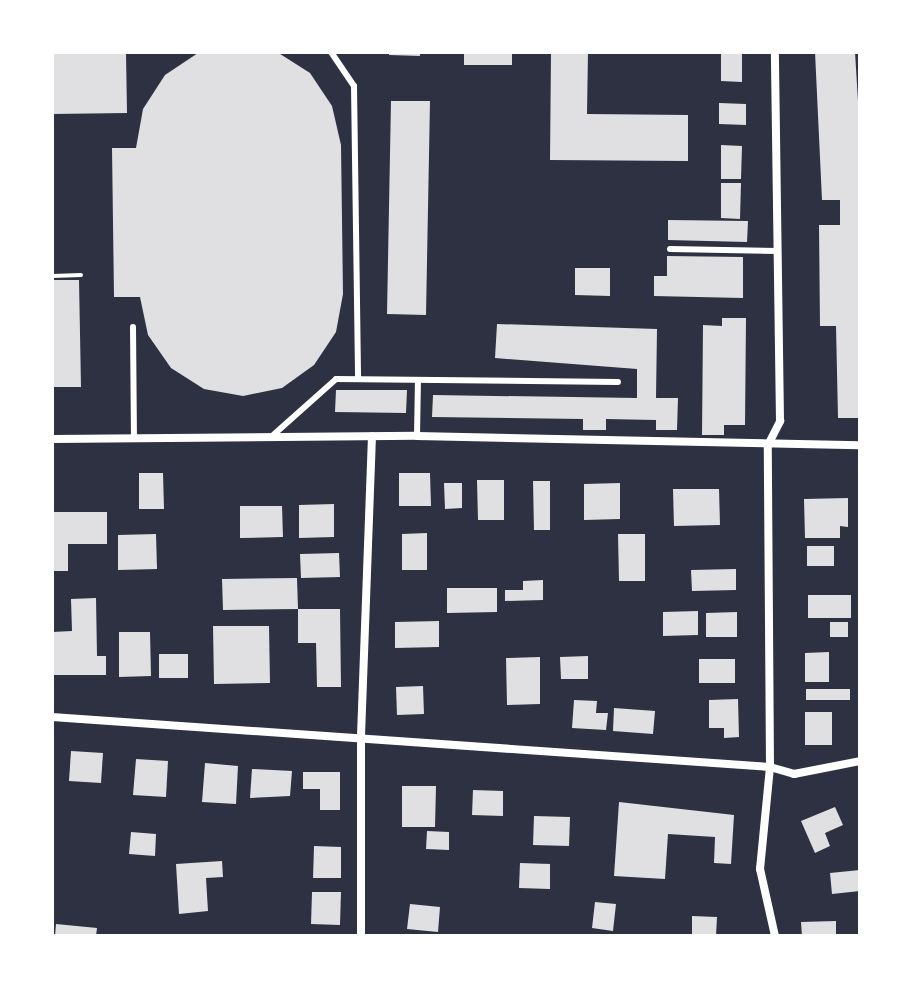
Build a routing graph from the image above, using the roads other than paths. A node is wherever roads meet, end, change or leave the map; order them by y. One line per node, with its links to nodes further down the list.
1 (331, 52): 6 (lane)
2 (775, 52): 4 (street)
3 (670, 249): 4 (lane)
4 (778, 251): 14 (street)
5 (133, 327): 11 (lane)
6 (358, 379): 7 (lane); 12 (lane)
7 (418, 380): 8 (lane); 10 (lane)
8 (618, 382)
9 (372, 436): 10 (street); 12 (street); 17 (street)
10 (417, 436): 14 (street)
11 (134, 438): 12 (street); 13 (street)
12 (270, 438)
13 (52, 439)
14 (768, 445): 15 (street); 19 (street)
15 (860, 445)
16 (52, 717): 17 (street)
17 (361, 736): 19 (street); 20 (street)
18 (860, 761): 19 (street)
19 (770, 767): 21 (street)
20 (361, 936)
21 (775, 936)

